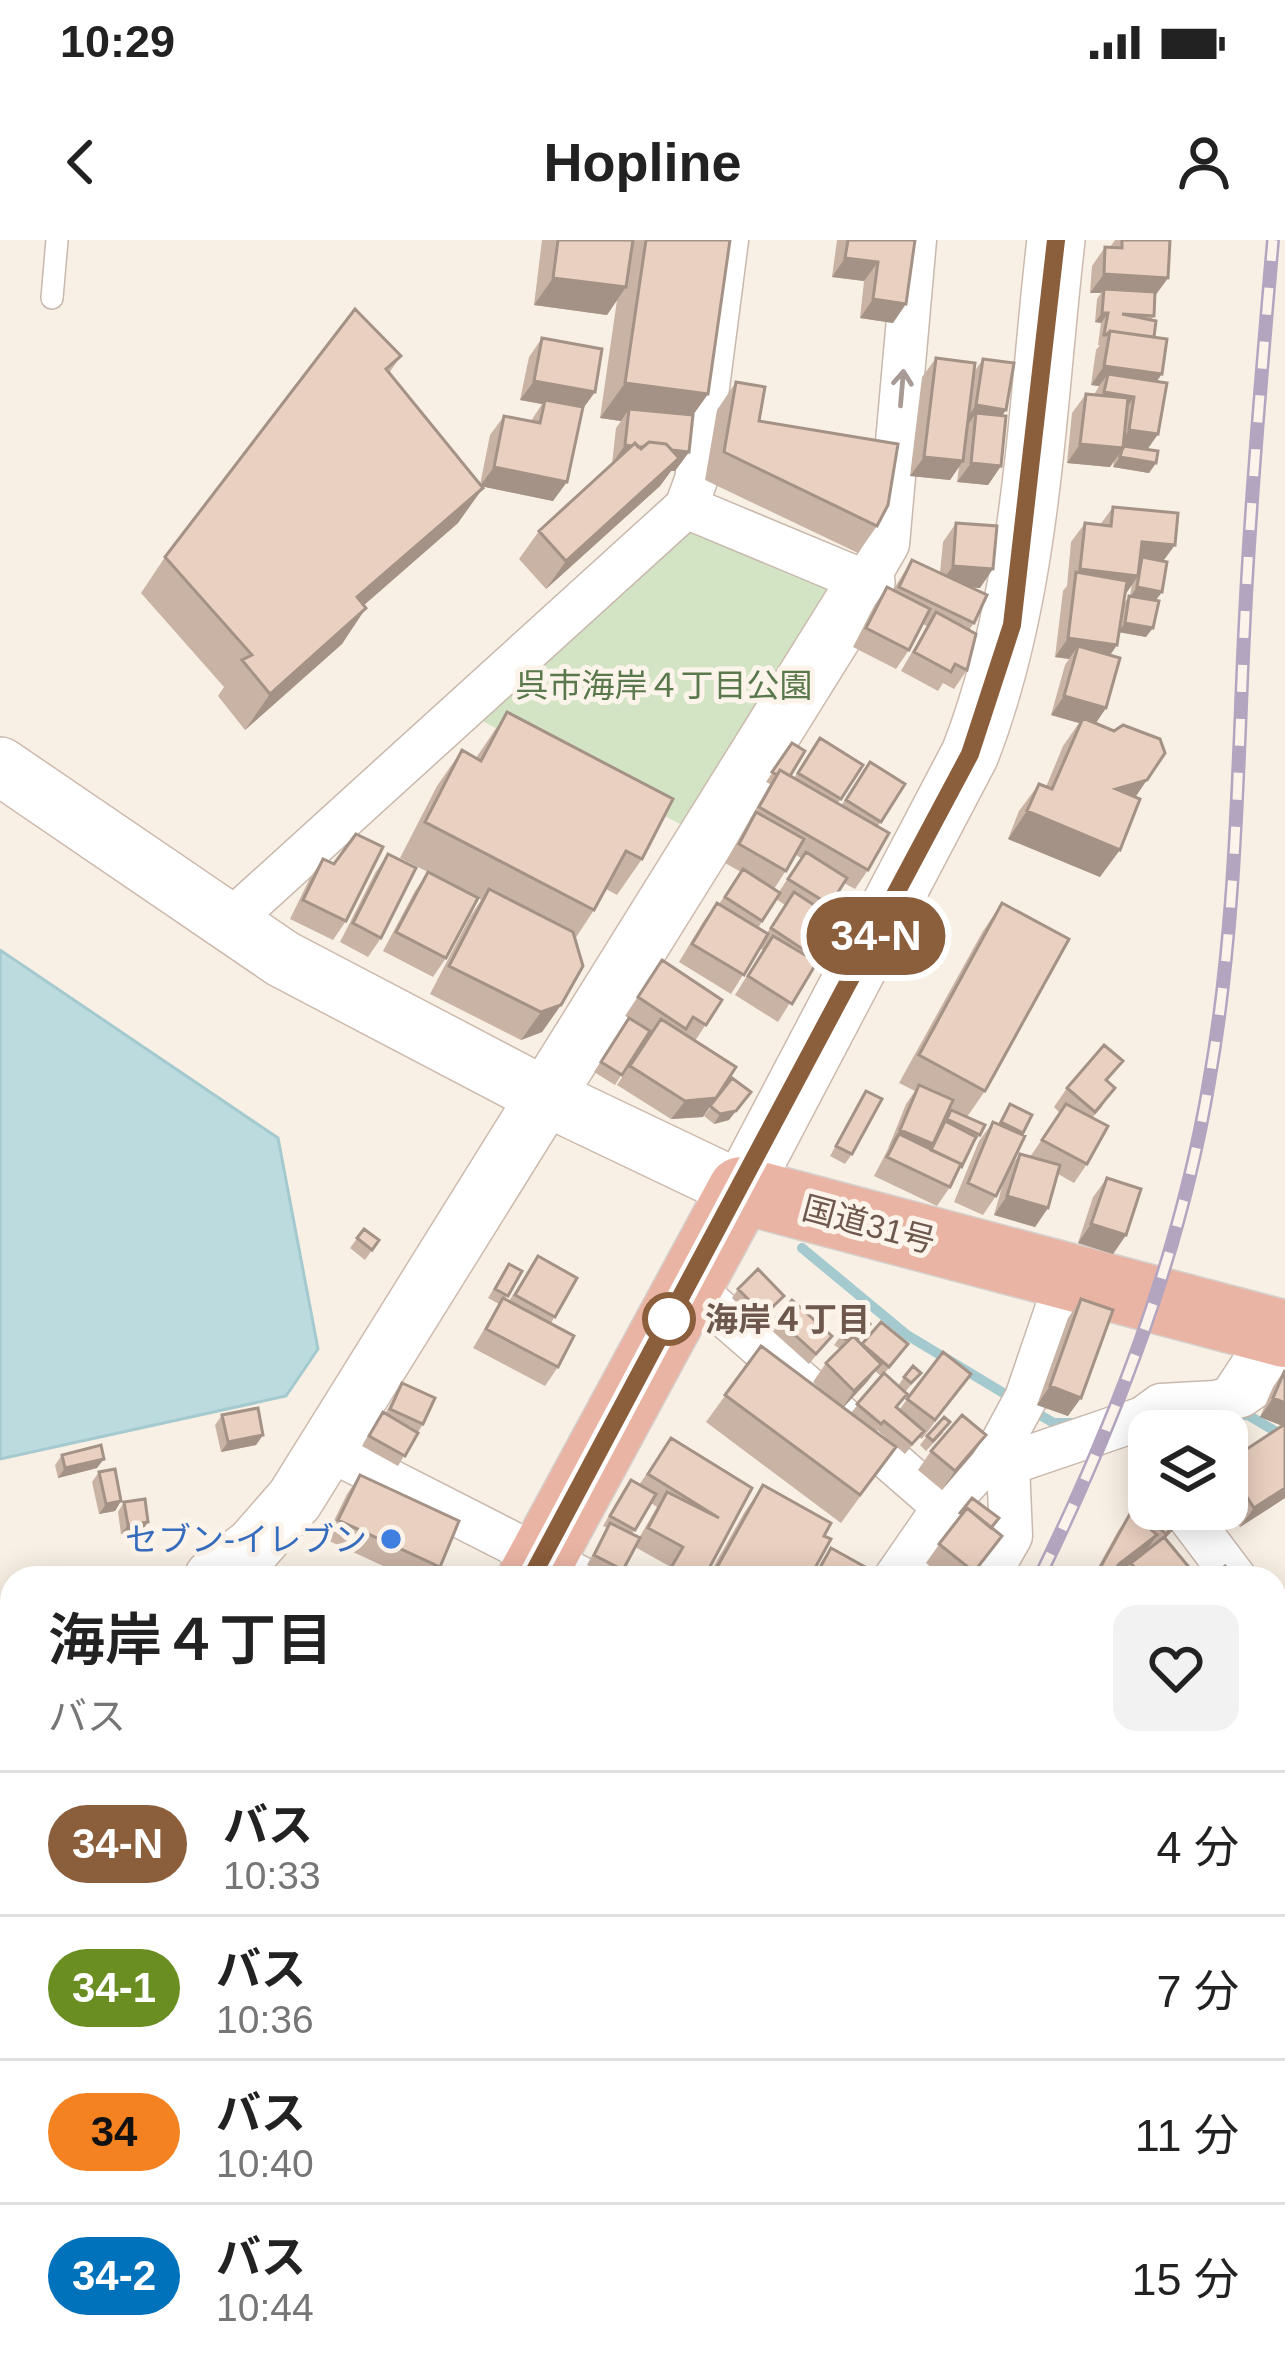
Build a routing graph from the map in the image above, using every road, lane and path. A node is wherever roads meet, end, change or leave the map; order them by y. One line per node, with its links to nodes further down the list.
1 (57, 240): 5 (lane)
2 (727, 240): 6 (street)
3 (915, 240): 7 (street, one-way to 3)
4 (1056, 240): 11 (street)
5 (52, 298)
6 (686, 507): 7 (street); 9 (street)
7 (866, 582): 10 (street)
8 (0, 766): 9 (street)
9 (229, 922): 10 (street)
10 (546, 1097): 11 (street); 18 (street)
11 (741, 1190): 12 (highway, 国道31号); 13 (highway)
12 (1067, 1278): 14 (highway, 国道31号); 17 (street)
13 (688, 1284): 19 (street); 23 (highway)
14 (1279, 1332): 15 (street)
15 (1221, 1410)
16 (1128, 1420): 17 (street)
17 (1013, 1431): 19 (street); 25 (street)
18 (326, 1448): 21 (street); 22 (street)
19 (944, 1507): 24 (street)
20 (1199, 1530): 26 (street)
21 (228, 1566)
22 (541, 1566)
23 (555, 1566)
24 (904, 1566)
25 (994, 1566)
26 (1226, 1566)

